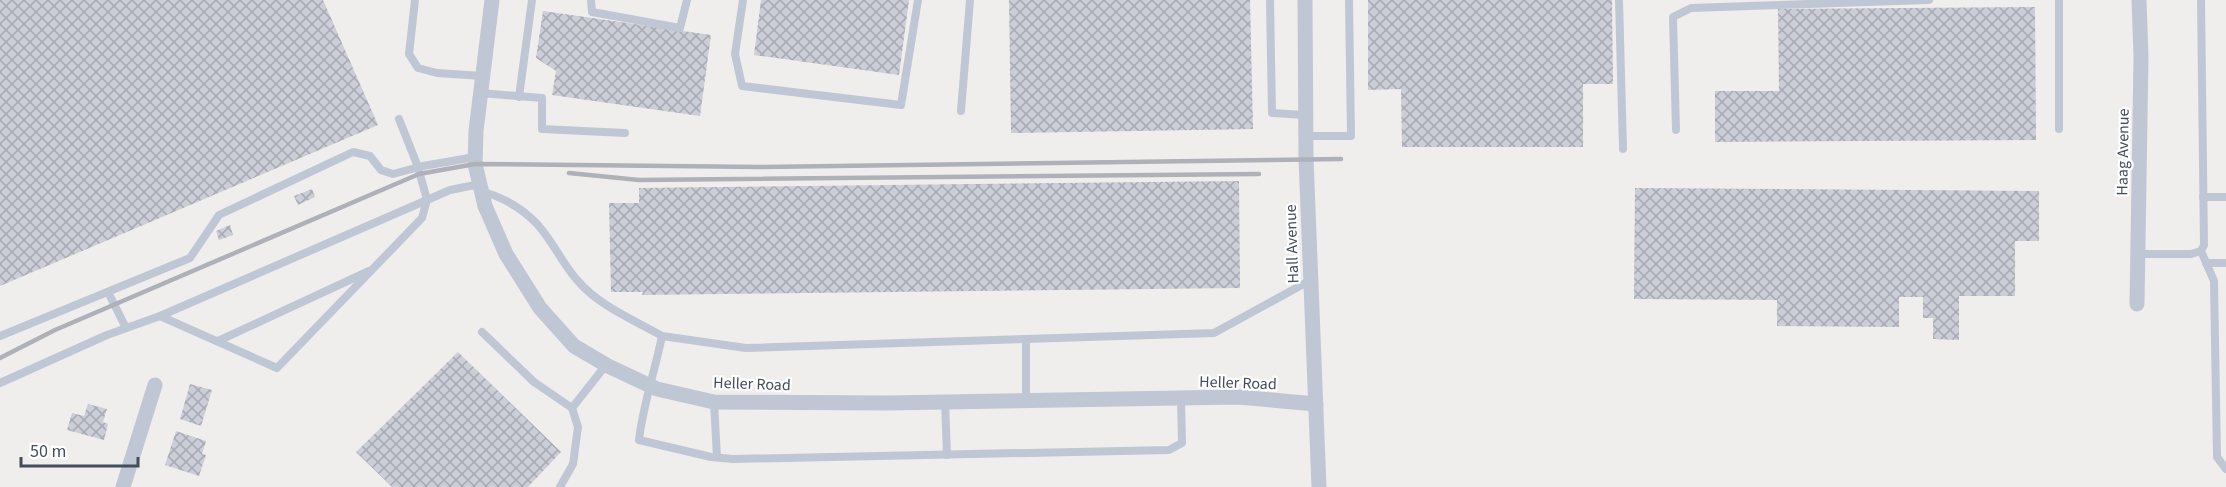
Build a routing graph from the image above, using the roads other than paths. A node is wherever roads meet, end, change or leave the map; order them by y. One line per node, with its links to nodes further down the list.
1 (415, 0): 17 (lane)
2 (492, 0): 17 (street, Heller Road)
3 (532, 0): 19 (lane)
4 (591, 0): 5 (lane)
5 (687, 0)
6 (743, 0): 7 (lane)
7 (918, 0)
8 (970, 0): 20 (lane)
9 (1270, 0): 21 (lane)
10 (1305, 0): 21 (street, Hall Avenue)
11 (1349, 0): 26 (lane)
12 (1619, 0): 27 (lane)
13 (1929, 0): 24 (lane)
14 (2059, 0): 23 (lane)
15 (2139, 0): 35 (street, Haag Avenue)
16 (2201, 0): 31 (lane)
17 (482, 76): 18 (street, Heller Road)
18 (480, 93): 19 (lane); 28 (street, Heller Road)
19 (519, 97): 25 (lane)
20 (961, 111)
21 (1305, 115): 26 (street, Hall Avenue)
22 (399, 119): 29 (lane)
23 (2059, 129)
24 (1676, 130)
25 (625, 133)
26 (1306, 136): 39 (street, Hall Avenue)
27 (1623, 148)
28 (475, 157): 29 (lane); 30 (street, Heller Road)
29 (418, 167): 33 (lane); 40 (lane)
30 (481, 187): 33 (lane); 46 (lane); 49 (street, Heller Road)
31 (2203, 197): 32 (lane); 34 (lane)
32 (2226, 197)
33 (427, 200): 38 (lane); 42 (lane)
34 (2200, 251): 35 (lane); 36 (lane)
35 (2138, 254): 41 (street, Haag Avenue)
36 (2206, 263): 37 (lane); 61 (lane)
37 (2226, 263)
38 (373, 269): 48 (lane); 48 (lane)
39 (1311, 280): 47 (lane); 57 (street, Hall Avenue)
40 (108, 292): 43 (lane); 45 (lane)
41 (2137, 303)
42 (160, 316): 43 (lane); 48 (lane)
43 (126, 328): 50 (lane)
44 (482, 332): 58 (lane)
45 (0, 336)
46 (662, 336): 47 (lane); 52 (lane)
47 (1026, 339): 54 (lane)
48 (218, 341)
49 (606, 365): 52 (street, Heller Road); 58 (lane)
50 (0, 383)
51 (155, 385): 62 (street)
52 (649, 385): 55 (street, Heller Road); 60 (lane)
53 (1181, 399): 54 (street, Heller Road); 57 (street, Heller Road); 59 (lane)
54 (1026, 401): 56 (street, Heller Road)
55 (714, 402): 56 (street, Heller Road); 60 (lane)
56 (945, 402): 59 (lane)
57 (1316, 404): 64 (street, Hall Avenue)
58 (572, 408): 63 (lane)
59 (947, 455): 60 (lane)
60 (717, 457)
61 (2226, 469)
62 (123, 487)
63 (560, 487)
64 (1319, 487)

